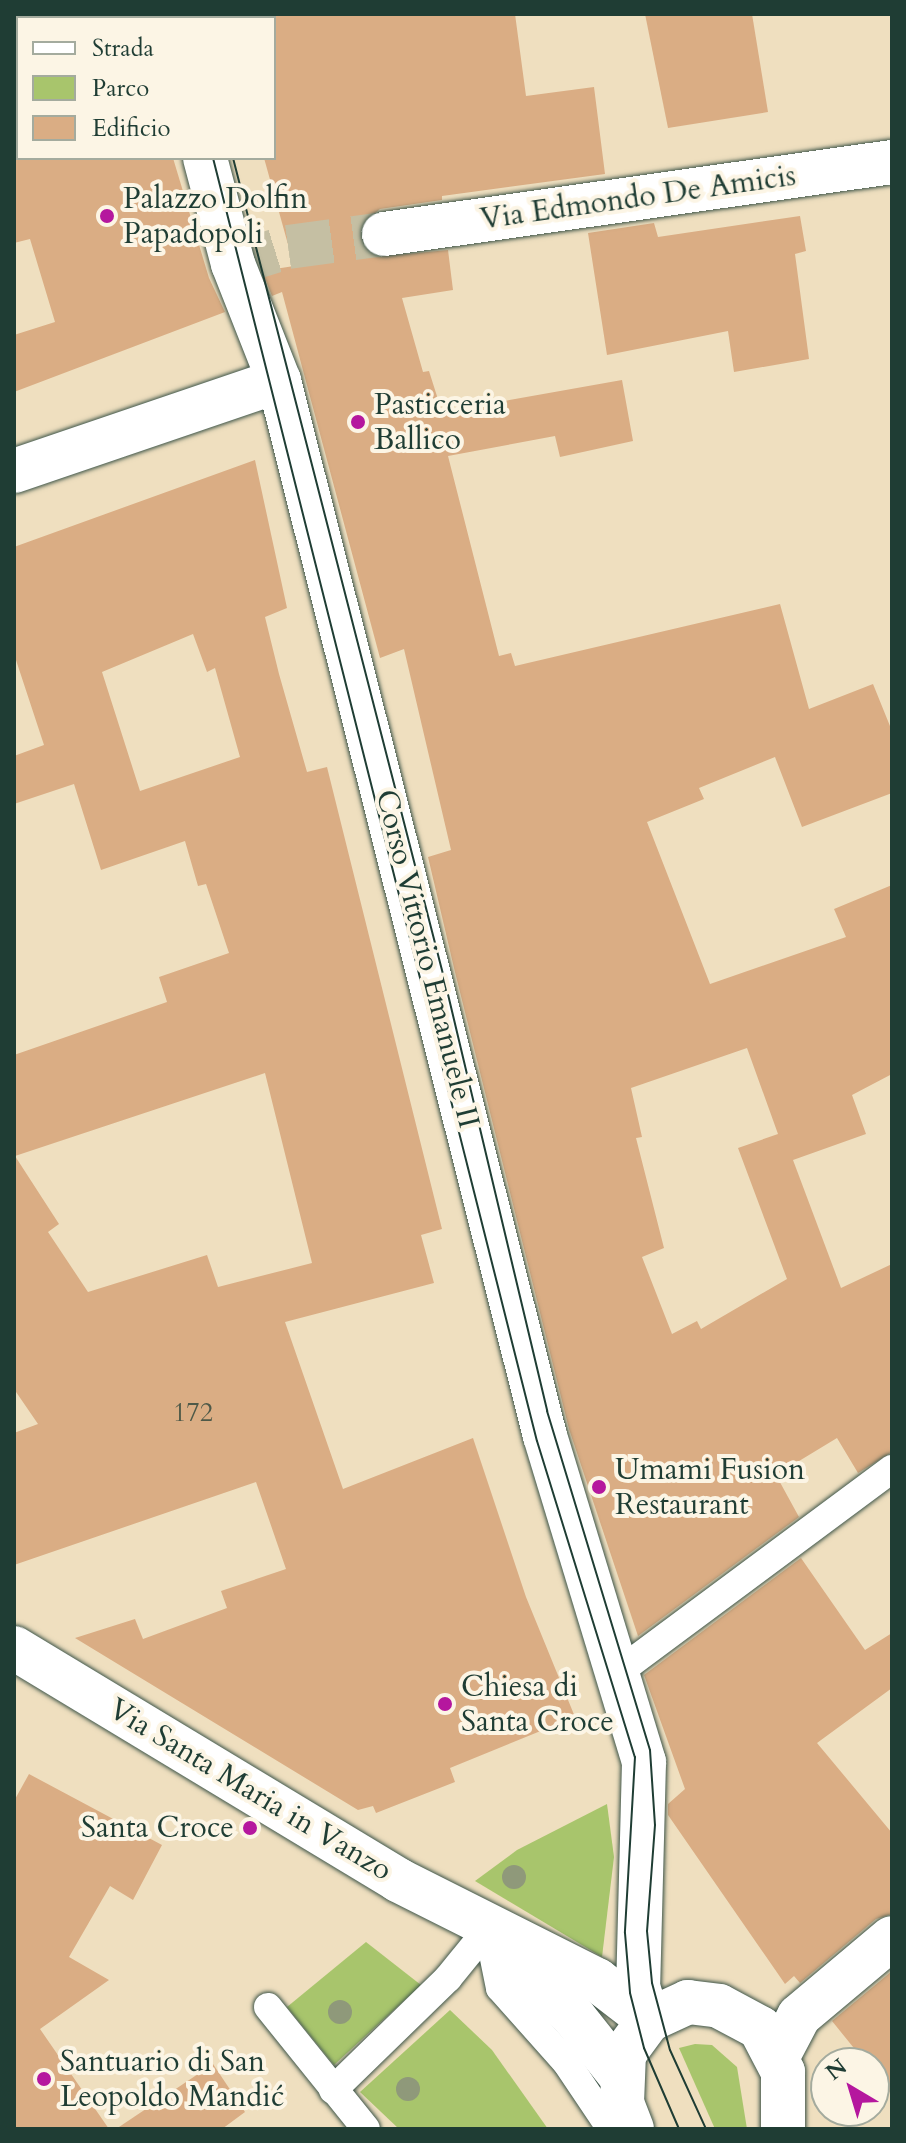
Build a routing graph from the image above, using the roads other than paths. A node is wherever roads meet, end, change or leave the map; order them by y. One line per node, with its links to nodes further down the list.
1 (206, 160): 4 (street, Corso Vittorio Emanuele II)
2 (892, 162): 3 (street, Via Edmondo De Amicis)
3 (384, 234)
4 (279, 381): 5 (street); 8 (street, Corso Vittorio Emanuele II)
5 (14, 471)
6 (892, 1469): 8 (lane)
7 (14, 1648): 9 (street, Via Santa Maria in Vanzo)
8 (616, 1666): 12 (street, Corso Vittorio Emanuele II)
9 (488, 1929): 12 (street, Via Santa Maria in Vanzo); 14 (street, Via Santa Maria in Vanzo); 15 (lane); 17 (lane)
10 (892, 1938): 13 (street)
11 (268, 2007): 15 (lane)
12 (649, 2020): 13 (street); 14 (street)
13 (778, 2056): 19 (street)
14 (620, 2075): 18 (street)
15 (333, 2090): 16 (lane)
16 (366, 2129)
17 (611, 2129)
18 (632, 2129)
19 (783, 2129)

